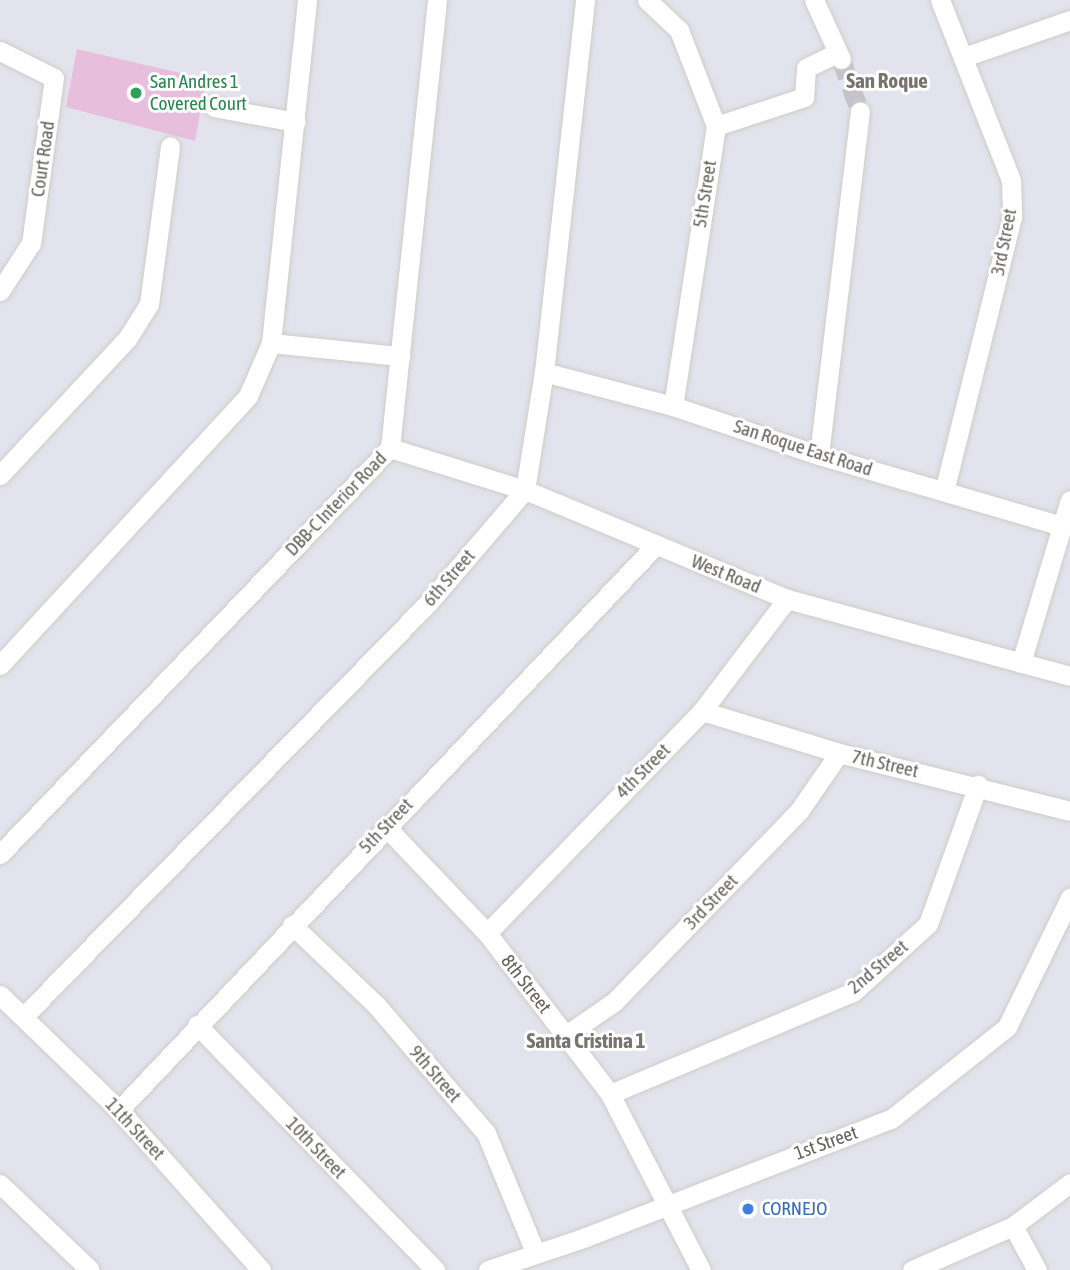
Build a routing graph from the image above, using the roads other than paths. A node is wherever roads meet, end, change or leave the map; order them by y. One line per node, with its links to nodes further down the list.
1 (307, 0): 12 (street)
2 (438, 0): 17 (street, DBB-C Interior Road)
3 (585, 0): 18 (street)
4 (647, 0): 13 (street, 5th Street)
5 (814, 0): 13 (street)
6 (940, 0): 9 (street, 3rd Street)
7 (1070, 20): 9 (street)
8 (0, 51): 15 (street, Court Road)
9 (964, 57): 24 (street, 3rd Street)
10 (214, 107): 12 (street)
11 (860, 111): 21 (street)
12 (296, 122): 16 (street)
13 (716, 126): 19 (street, 5th Street)
14 (170, 146): 22 (street)
15 (1, 285)
16 (271, 343): 17 (street); 30 (street)
17 (400, 356): 20 (street, DBB-C Interior Road)
18 (544, 372): 19 (street, San Roque East Road); 23 (street)
19 (673, 406): 21 (street, San Roque East Road)
20 (390, 448): 23 (street, West Road); 37 (street, DBB-C Interior Road)
21 (819, 455): 24 (street, San Roque East Road)
22 (0, 475)
23 (525, 490): 27 (street, West Road); 42 (street, 6th Street)
24 (944, 491): 26 (street, San Roque East Road)
25 (1070, 500): 26 (street)
26 (1062, 526): 29 (street)
27 (656, 545): 28 (street, West Road); 36 (street, 5th Street)
28 (787, 599): 29 (street, West Road); 32 (street, 4th Street)
29 (1021, 663): 31 (street, West Road)
30 (0, 665)
31 (1070, 676)
32 (702, 711): 33 (street, 7th Street); 40 (street, 4th Street)
33 (839, 753): 34 (street, 7th Street); 44 (street, 3rd Street)
34 (978, 785): 35 (street, 7th Street); 45 (street, 2nd Street)
35 (1070, 811)
36 (386, 827): 39 (street, 5th Street); 40 (street, 8th Street)
37 (0, 854)
38 (1070, 898): 49 (street, 1st Street)
39 (292, 925): 43 (street, 5th Street); 51 (street, 9th Street)
40 (487, 933): 44 (street, 8th Street)
41 (0, 995): 42 (street, 11th Street)
42 (24, 1016): 46 (street, 11th Street)
43 (197, 1025): 46 (street, 5th Street); 54 (street, 10th Street)
44 (566, 1035): 45 (street, 8th Street)
45 (610, 1094): 49 (street, 8th Street)
46 (120, 1110): 53 (street, 11th Street)
47 (0, 1184): 52 (street)
48 (1070, 1184): 50 (street)
49 (668, 1202): 51 (street, 1st Street); 56 (street, 8th Street)
50 (1013, 1226): 57 (street); 58 (street)
51 (535, 1252): 55 (street, 1st Street)
52 (90, 1270)
53 (261, 1270)
54 (435, 1270)
55 (488, 1270)
56 (701, 1270)
57 (912, 1270)
58 (1037, 1270)

